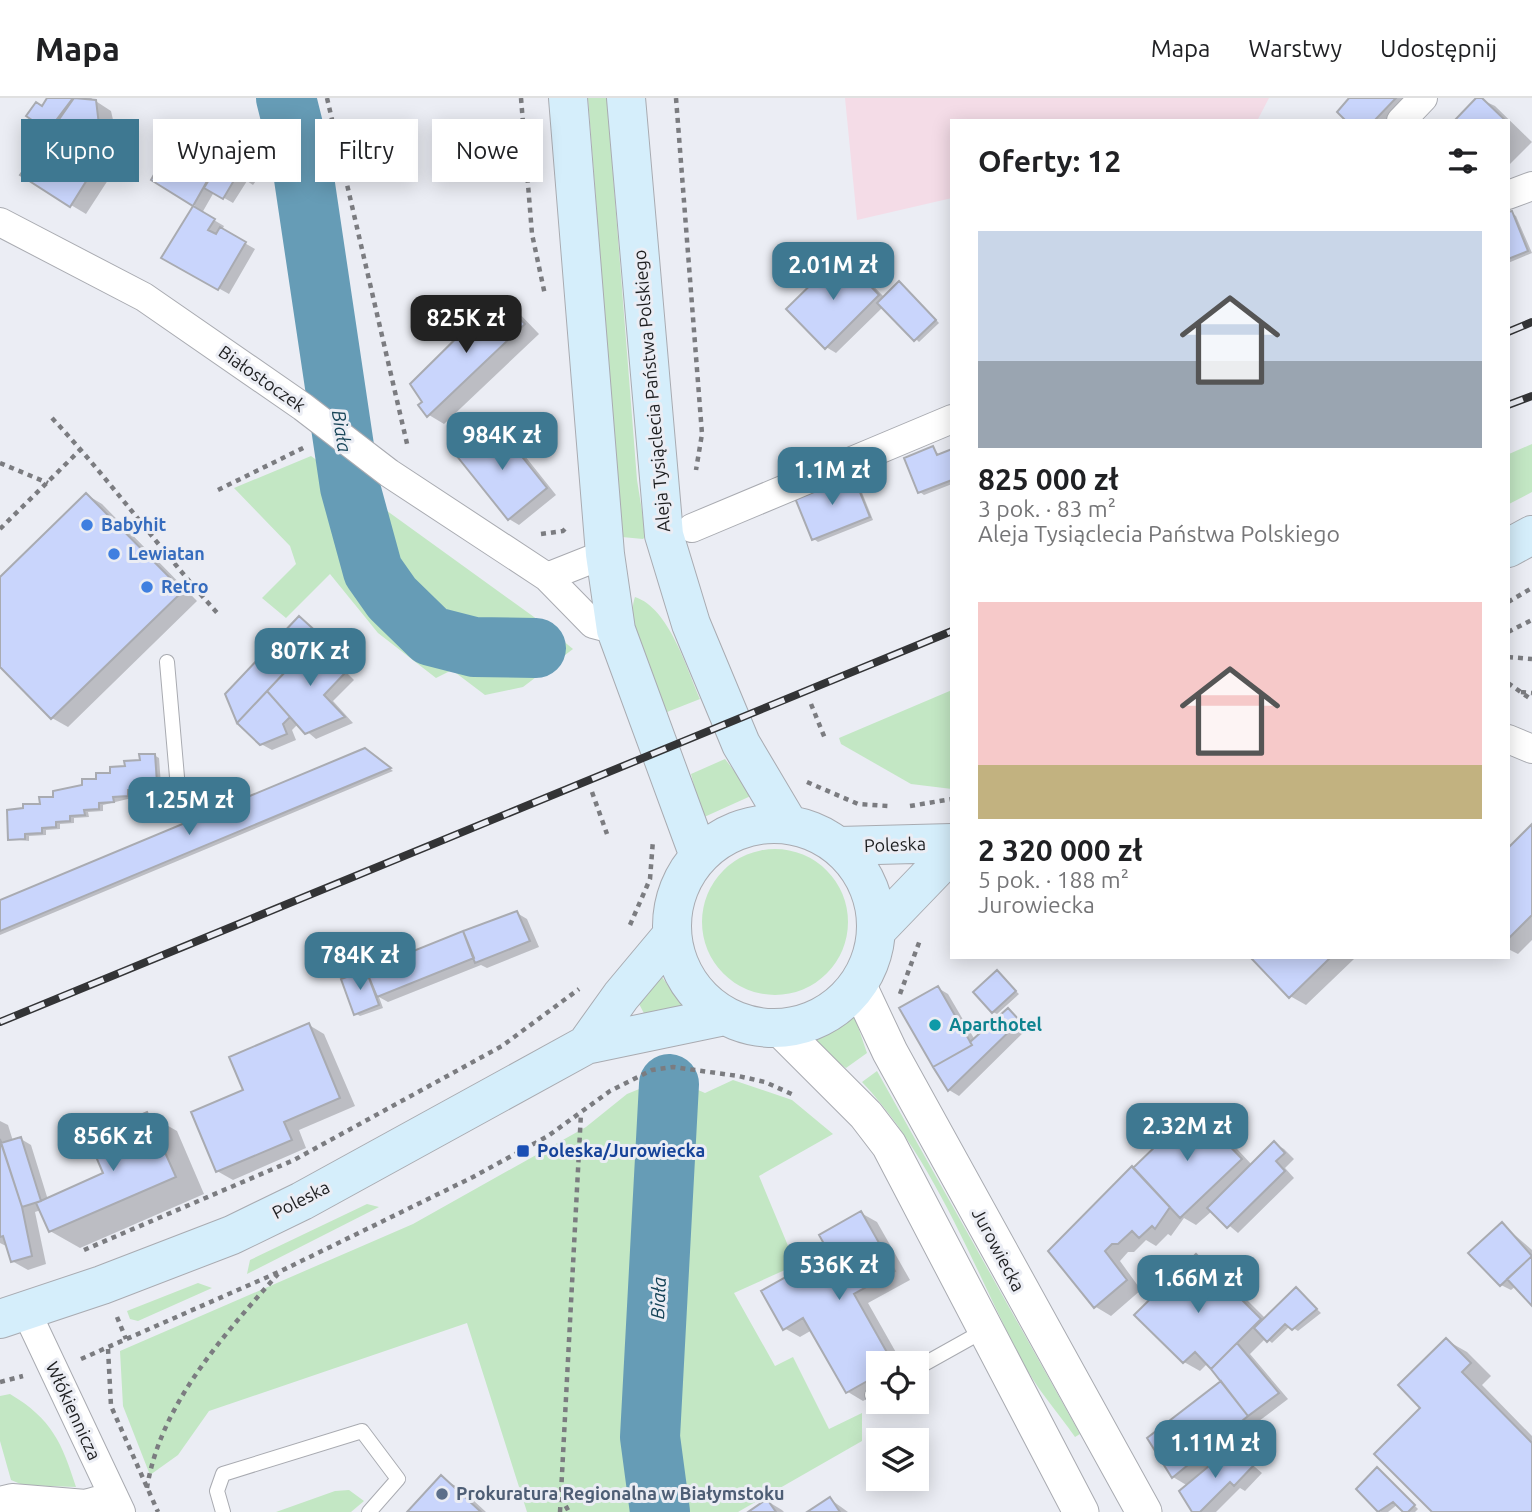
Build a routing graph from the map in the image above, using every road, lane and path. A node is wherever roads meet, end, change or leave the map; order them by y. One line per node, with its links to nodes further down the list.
1 (327, 98): 17 (path)
2 (521, 98): 11 (path)
3 (568, 98): 25 (main road)
4 (626, 98): 48 (main road, Aleja Tysiąclecia Państwa Polskiego)
5 (676, 98): 14 (path)
6 (1423, 98): 7 (street)
7 (1403, 119)
8 (1532, 186): 9 (street)
9 (1510, 194)
10 (0, 222): 26 (street, Białostoczek)
11 (547, 301)
12 (52, 418): 16 (path)
13 (950, 420): 21 (street)
14 (702, 434)
15 (313, 444): 20 (path)
16 (81, 449): 19 (path); 29 (path)
17 (409, 453)
18 (0, 463): 19 (path)
19 (48, 483): 22 (path)
20 (218, 490)
21 (692, 528)
22 (0, 529)
23 (1532, 535): 24 (main road)
24 (1510, 547)
25 (605, 554): 26 (street); 31 (main road)
26 (547, 577): 31 (street, Białostoczek)
27 (1532, 588): 28 (path)
28 (1510, 601)
29 (219, 615)
30 (1532, 620): 32 (path)
31 (616, 630): 54 (main road)
32 (1510, 631)
33 (1510, 657): 34 (path)
34 (1532, 659)
35 (167, 662): 47 (lane)
36 (1510, 684): 37 (path)
37 (1520, 691): 38 (path); 39 (path)
38 (1532, 693)
39 (1532, 700)
40 (811, 704): 42 (path)
41 (1510, 740): 43 (street)
42 (826, 741)
43 (1532, 749)
44 (800, 778): 46 (path)
45 (592, 792): 49 (path)
46 (950, 799)
47 (179, 800)
48 (789, 825): 52 (main road); 54 (main road)
49 (607, 834)
50 (653, 834): 57 (path)
51 (950, 843): 52 (main road, Poleska)
52 (839, 846): 55 (main road)
53 (950, 854): 55 (main road, Poleska)
54 (699, 856): 56 (main road)
55 (876, 930): 59 (main road)
56 (672, 936): 62 (main road); 64 (main road, Poleska)
57 (624, 937)
58 (922, 937): 61 (path)
59 (858, 984): 63 (main road); 82 (street, Jurowiecka)
60 (581, 988): 67 (path)
61 (898, 998)
62 (725, 1016): 63 (main road); 64 (main road, Poleska)
63 (779, 1028): 70 (street)
64 (586, 1045): 69 (main road, Poleska)
65 (803, 1100): 66 (path)
66 (581, 1112): 68 (path); 73 (path)
67 (75, 1253)
68 (281, 1271): 72 (path); 72 (path)
69 (13, 1315): 75 (street, Włókiennicza)
70 (986, 1329): 71 (lane); 81 (street)
71 (929, 1361)
72 (147, 1489): 76 (path)
73 (559, 1493): 79 (path); 80 (path)
74 (0, 1501): 75 (street)
75 (117, 1504)
76 (158, 1512)
77 (223, 1512): 78 (lane)
78 (369, 1512)
79 (559, 1512)
80 (569, 1512)
81 (1081, 1512)
82 (1144, 1512)

